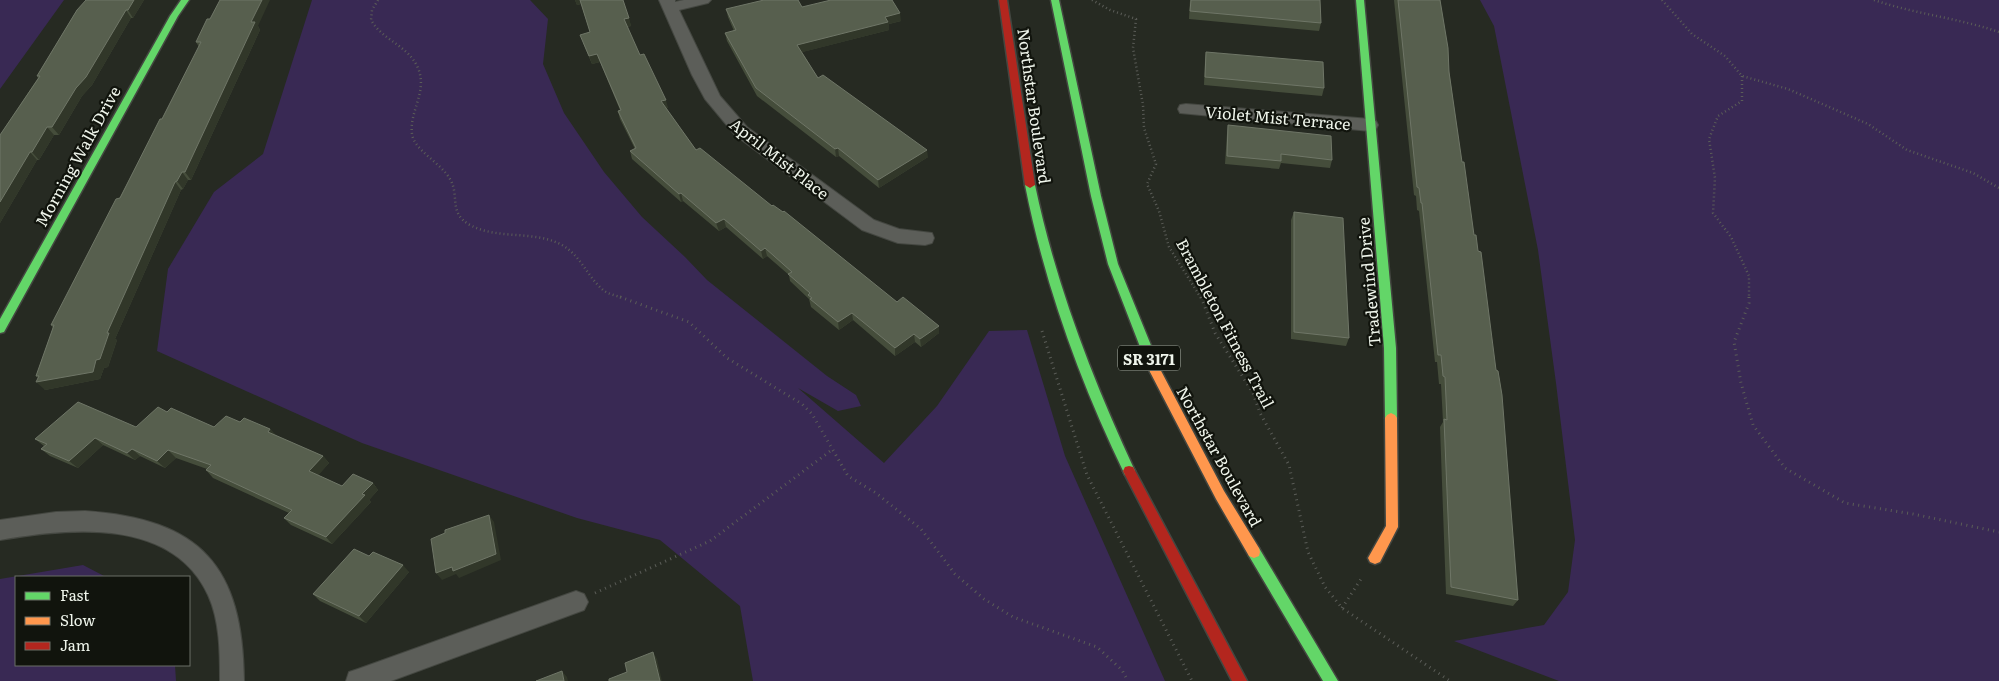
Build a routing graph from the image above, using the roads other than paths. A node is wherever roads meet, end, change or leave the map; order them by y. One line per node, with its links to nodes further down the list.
1 (185, 0): 10 (main road, Morning Walk Drive)
2 (703, 0): 6 (street)
3 (1003, 0): 16 (main road, Northstar Boulevard)
4 (1055, 0): 17 (main road, Northstar Boulevard / SR 3171)
5 (1360, 0): 8 (main road, Tradewind Drive)
6 (669, 4): 9 (street, April Mist Place)
7 (1186, 109): 8 (street, Violet Mist Terrace)
8 (1370, 125): 12 (main road, Tradewind Drive)
9 (925, 238)
10 (0, 329)
11 (0, 530): 14 (street)
12 (1376, 558)
13 (576, 602): 15 (street)
14 (232, 681)
15 (358, 681)
16 (1240, 681)
17 (1332, 681)

